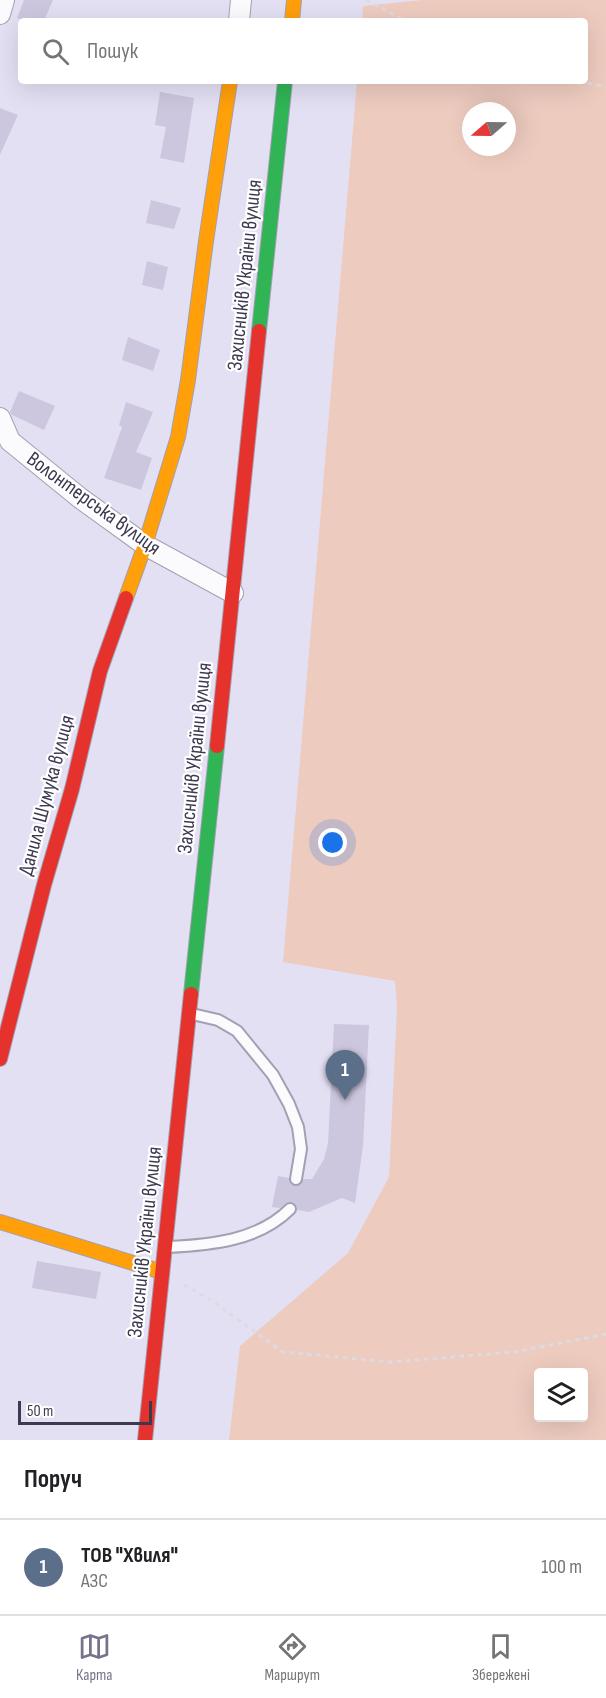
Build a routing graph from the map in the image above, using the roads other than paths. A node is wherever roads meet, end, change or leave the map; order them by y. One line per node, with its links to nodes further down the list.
1 (4, 0): 4 (street)
2 (241, 0): 5 (street)
3 (294, 0): 6 (main road)
4 (0, 14)
5 (239, 18)
6 (292, 18)
7 (230, 84): 10 (main road, Данила Шумука вулиця)
8 (285, 84): 11 (main road, Захисників України вулиця)
9 (0, 418): 10 (street, Волонтерська вулиця)
10 (145, 545): 11 (street, Волонтерська вулиця); 13 (main road, Данила Шумука вулиця)
11 (232, 593): 12 (main road, Захисників України вулиця)
12 (189, 1014): 14 (lane); 17 (main road, Захисників України вулиця)
13 (0, 1059)
14 (296, 1179)
15 (290, 1209): 17 (lane)
16 (0, 1222): 18 (main road)
17 (165, 1247): 18 (main road, Захисників України вулиця)
18 (162, 1272): 19 (main road, Захисників України вулиця)
19 (145, 1440)

